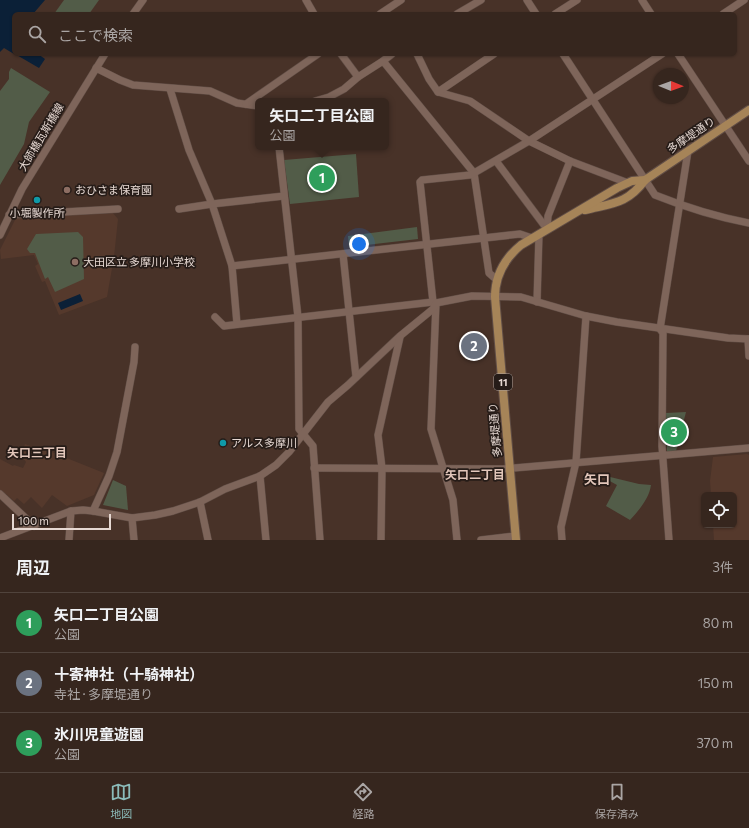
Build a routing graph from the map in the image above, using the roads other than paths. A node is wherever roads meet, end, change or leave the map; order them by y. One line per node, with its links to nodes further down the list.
1 (143, 0): 9 (street)
2 (306, 0): 10 (street)
3 (401, 0): 11 (street)
4 (481, 0): 12 (street)
5 (527, 0): 13 (street)
6 (577, 0): 14 (street)
7 (642, 0): 15 (street)
8 (744, 0): 16 (street)
9 (134, 12)
10 (313, 12)
11 (383, 12)
12 (460, 12)
13 (535, 12)
14 (558, 12)
15 (650, 12)
16 (726, 12)
17 (104, 56): 27 (street, 大師橋瓦斯橋線)
18 (315, 56): 33 (street)
19 (342, 56): 28 (street)
20 (390, 56): 26 (street)
21 (418, 56): 30 (street)
22 (491, 56): 30 (street)
23 (564, 56): 32 (street)
24 (659, 56): 32 (street)
25 (679, 56): 36 (street)
26 (383, 62): 28 (street); 43 (street)
27 (96, 68): 29 (street); 52 (street, 大師橋瓦斯橋線)
28 (358, 77): 31 (street)
29 (170, 89): 33 (street); 47 (street)
30 (438, 92): 37 (street)
31 (326, 98)
32 (593, 99): 37 (street); 44 (street)
33 (246, 104): 34 (street)
34 (255, 106)
35 (749, 110): 36 (main road, 多摩堤通り / 11)
36 (725, 126): 39 (main road, 多摩堤通り / 11); 42 (street)
37 (529, 141): 40 (street); 41 (street)
38 (279, 150): 46 (street)
39 (688, 151): 44 (main road, 多摩堤通り / 11); 48 (street)
40 (496, 161): 43 (street); 54 (street)
41 (570, 161): 45 (street); 54 (street)
42 (749, 162)
43 (474, 173): 57 (street); 58 (street)
44 (645, 180): 45 (main road, 多摩堤通り / 11); 48 (street); 51 (main road, 多摩堤通り / 11)
45 (628, 183): 51 (main road, 多摩堤通り / 11)
46 (284, 196): 47 (street); 60 (street)
47 (212, 204): 50 (street); 61 (street)
48 (680, 204): 53 (street); 71 (street)
49 (118, 209): 52 (street)
50 (179, 209)
51 (575, 213): 54 (main road, 多摩堤通り / 11)
52 (9, 214): 55 (street, 大師橋瓦斯橋線)
53 (749, 224)
54 (547, 229): 56 (main road, 多摩堤通り / 11)
55 (0, 235)
56 (536, 236): 57 (street); 62 (main road, 多摩堤通り / 11); 64 (street)
57 (483, 238): 58 (street); 62 (street)
58 (426, 244): 59 (street); 65 (street)
59 (343, 254): 60 (street); 66 (street)
60 (291, 259): 61 (street); 69 (street)
61 (232, 266): 70 (street)
62 (496, 280): 63 (main road, 多摩堤通り / 11)
63 (495, 297): 64 (street); 65 (street); 84 (main road, 多摩堤通り / 11)
64 (537, 302): 67 (street)
65 (434, 303): 66 (street); 72 (street); 83 (street)
66 (349, 311): 69 (street); 76 (street)
67 (586, 316): 71 (street); 80 (street)
68 (215, 317): 70 (street)
69 (298, 317): 70 (street); 77 (street)
70 (237, 324)
71 (660, 329): 73 (street); 79 (street)
72 (400, 336): 76 (street); 82 (street)
73 (749, 339): 75 (street)
74 (135, 347): 89 (street)
75 (749, 356)
76 (356, 377): 77 (street)
77 (303, 434): 81 (street); 85 (street)
78 (749, 448): 79 (street)
79 (663, 455): 80 (street); 103 (street)
80 (576, 462): 84 (street); 102 (street)
81 (314, 468): 82 (street); 98 (street)
82 (382, 468): 83 (street); 99 (street)
83 (442, 468): 84 (street); 100 (street)
84 (510, 468): 93 (main road, 多摩堤通り / 11)
85 (260, 476): 87 (street); 97 (street)
86 (0, 494): 91 (street)
87 (200, 502): 90 (street); 96 (street)
88 (71, 511): 89 (street); 91 (street); 94 (street)
89 (93, 511): 90 (street)
90 (132, 518): 95 (street)
91 (34, 526): 92 (street)
92 (0, 538)
93 (515, 538): 101 (street)
94 (68, 540)
95 (134, 540)
96 (208, 540)
97 (266, 540)
98 (320, 540)
99 (381, 540)
100 (457, 540)
101 (481, 540)
102 (562, 540)
103 (669, 540)

